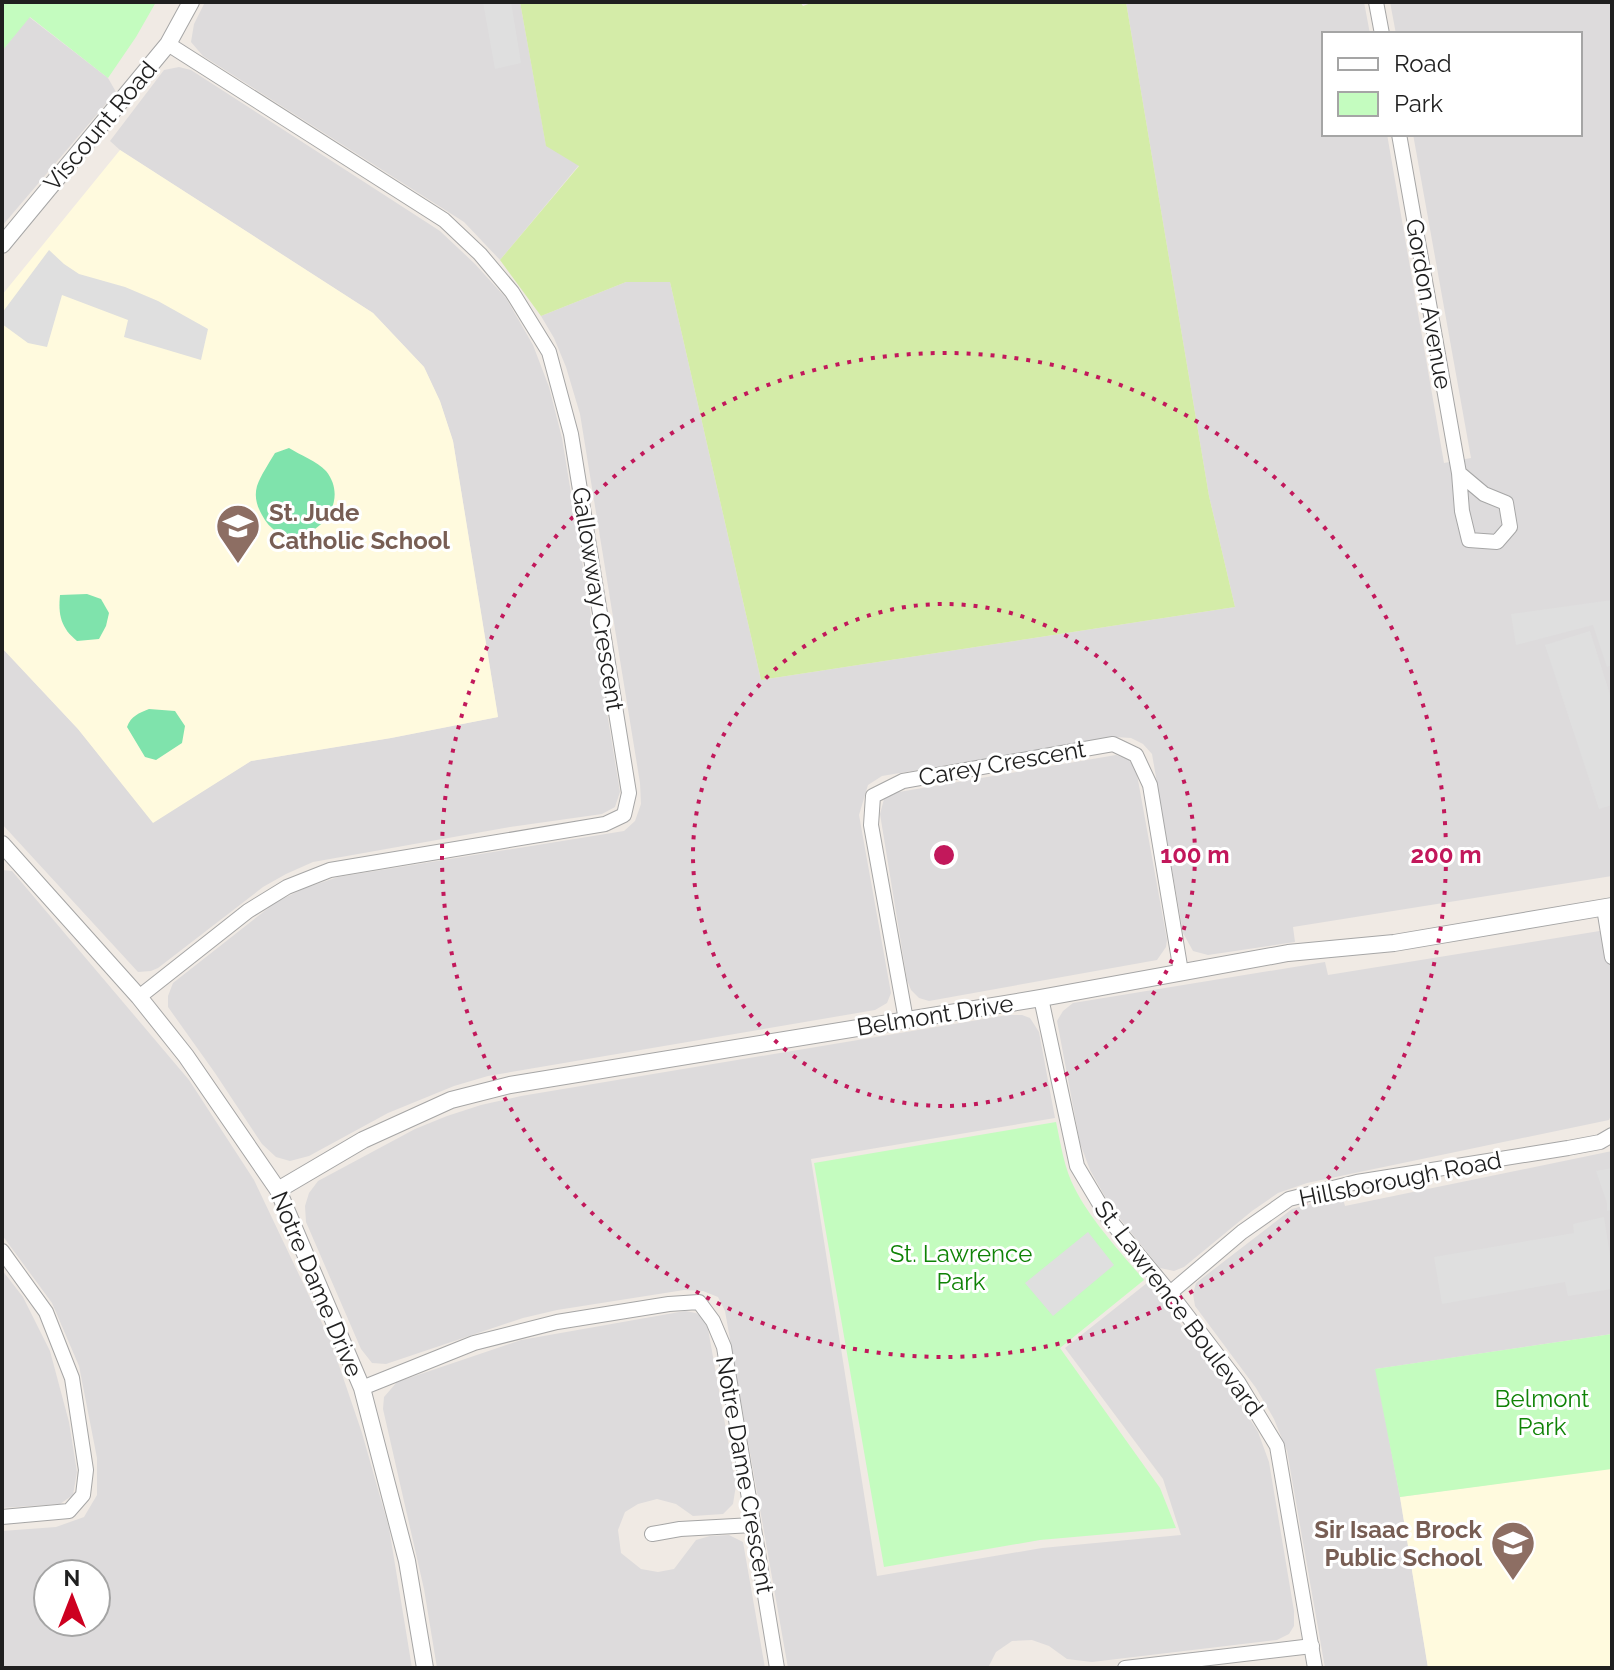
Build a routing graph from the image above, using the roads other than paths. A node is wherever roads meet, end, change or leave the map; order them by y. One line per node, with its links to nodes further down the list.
1 (191, 2): 4 (street, Viscount Road)
2 (1376, 2): 3 (street)
3 (1382, 32)
4 (168, 44): 6 (street, Viscount Road); 12 (street, Gallowway Crescent)
5 (1399, 136): 7 (street, Gordon Avenue)
6 (2, 245)
7 (1459, 473): 7 (street, Gordon Avenue)
8 (2, 844): 12 (street, Notre Dame Drive)
9 (1608, 907): 10 (street); 11 (street, Belmont Drive)
10 (1612, 957)
11 (1181, 972): 13 (street, Belmont Drive); 14 (street, Carey Crescent)
12 (139, 997): 16 (street, Notre Dame Drive)
13 (1041, 998): 14 (street, Belmont Drive); 18 (street, St. Lawrence Boulevard)
14 (906, 1020): 16 (street, Belmont Drive)
15 (1612, 1135): 18 (street, Hillsborough Road)
16 (278, 1190): 19 (street, Notre Dame Drive)
17 (2, 1251): 20 (street)
18 (1170, 1293): 23 (street, St. Lawrence Boulevard)
19 (362, 1388): 21 (street, Notre Dame Crescent); 24 (street, Notre Dame Drive)
20 (2, 1517)
21 (753, 1525): 22 (street); 25 (street, Notre Dame Crescent)
22 (652, 1534)
23 (1312, 1646): 26 (street); 27 (street, St. Lawrence Boulevard)
24 (425, 1668)
25 (777, 1668)
26 (1125, 1668)
27 (1315, 1668)

